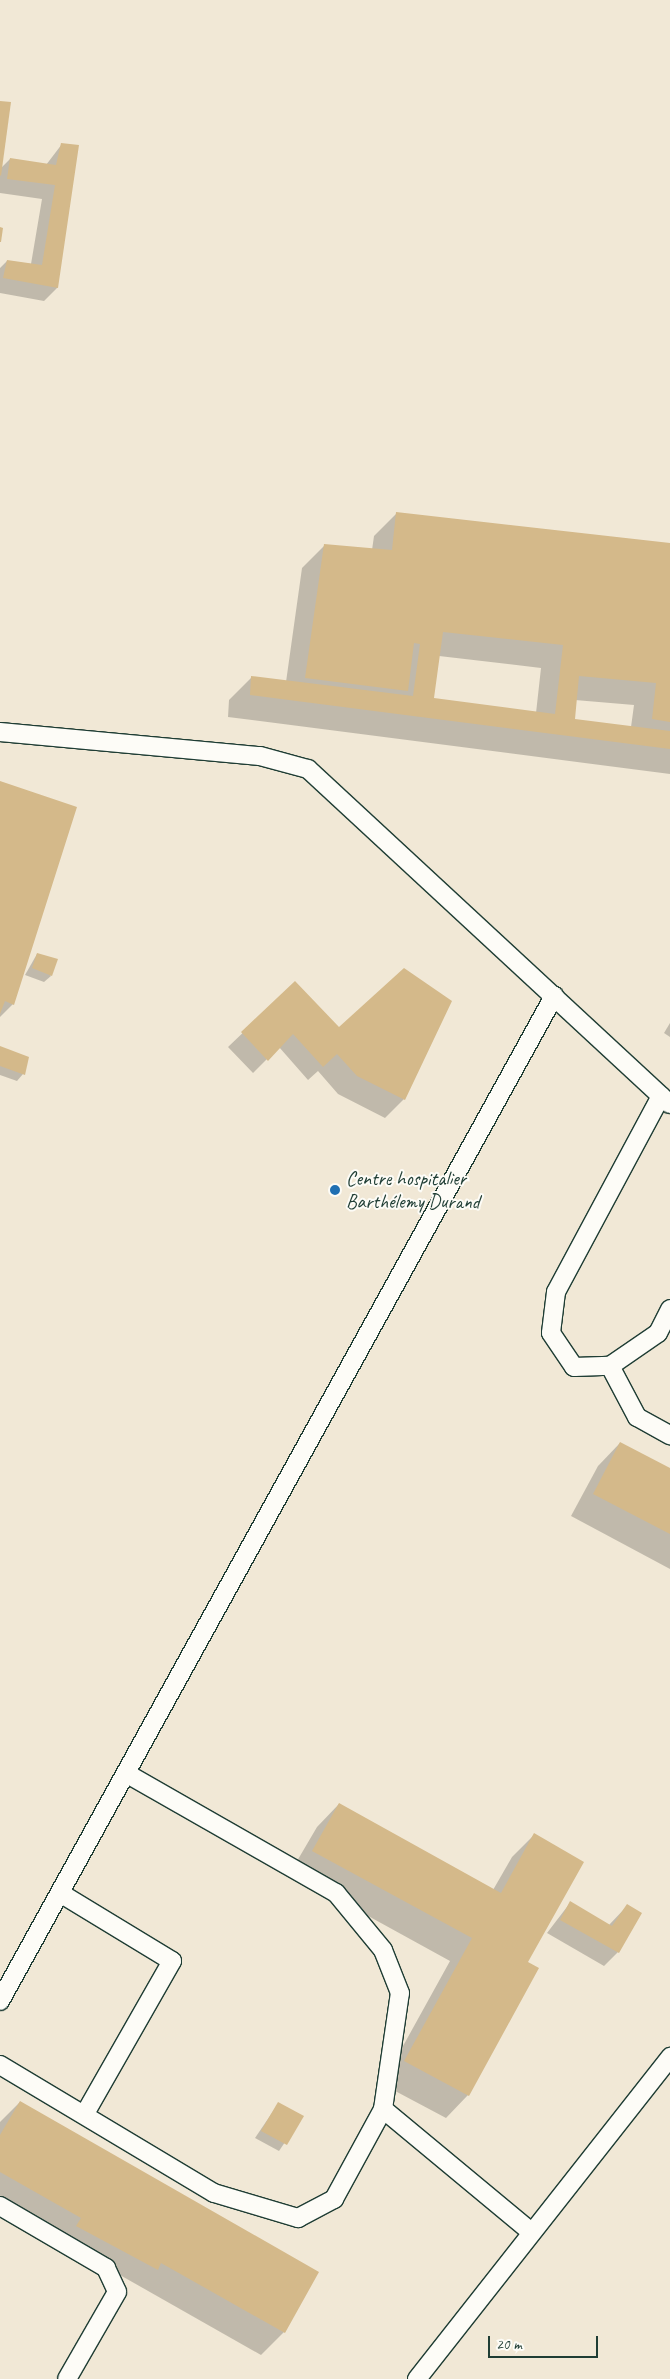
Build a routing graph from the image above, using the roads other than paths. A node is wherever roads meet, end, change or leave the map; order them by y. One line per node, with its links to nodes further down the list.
1 (0, 732): 2 (lane)
2 (554, 996): 3 (lane); 7 (lane)
3 (666, 1100): 5 (lane)
4 (670, 1309): 5 (lane)
5 (610, 1366): 6 (lane)
6 (670, 1435)
7 (127, 1774): 8 (lane); 12 (lane)
8 (60, 1893): 9 (lane); 13 (lane)
9 (0, 2001)
10 (670, 2057): 15 (lane)
11 (0, 2065): 13 (lane)
12 (383, 2110): 13 (lane); 15 (lane)
13 (84, 2115)
14 (0, 2206): 16 (lane)
15 (530, 2231): 17 (lane)
16 (66, 2379)
17 (417, 2379)

